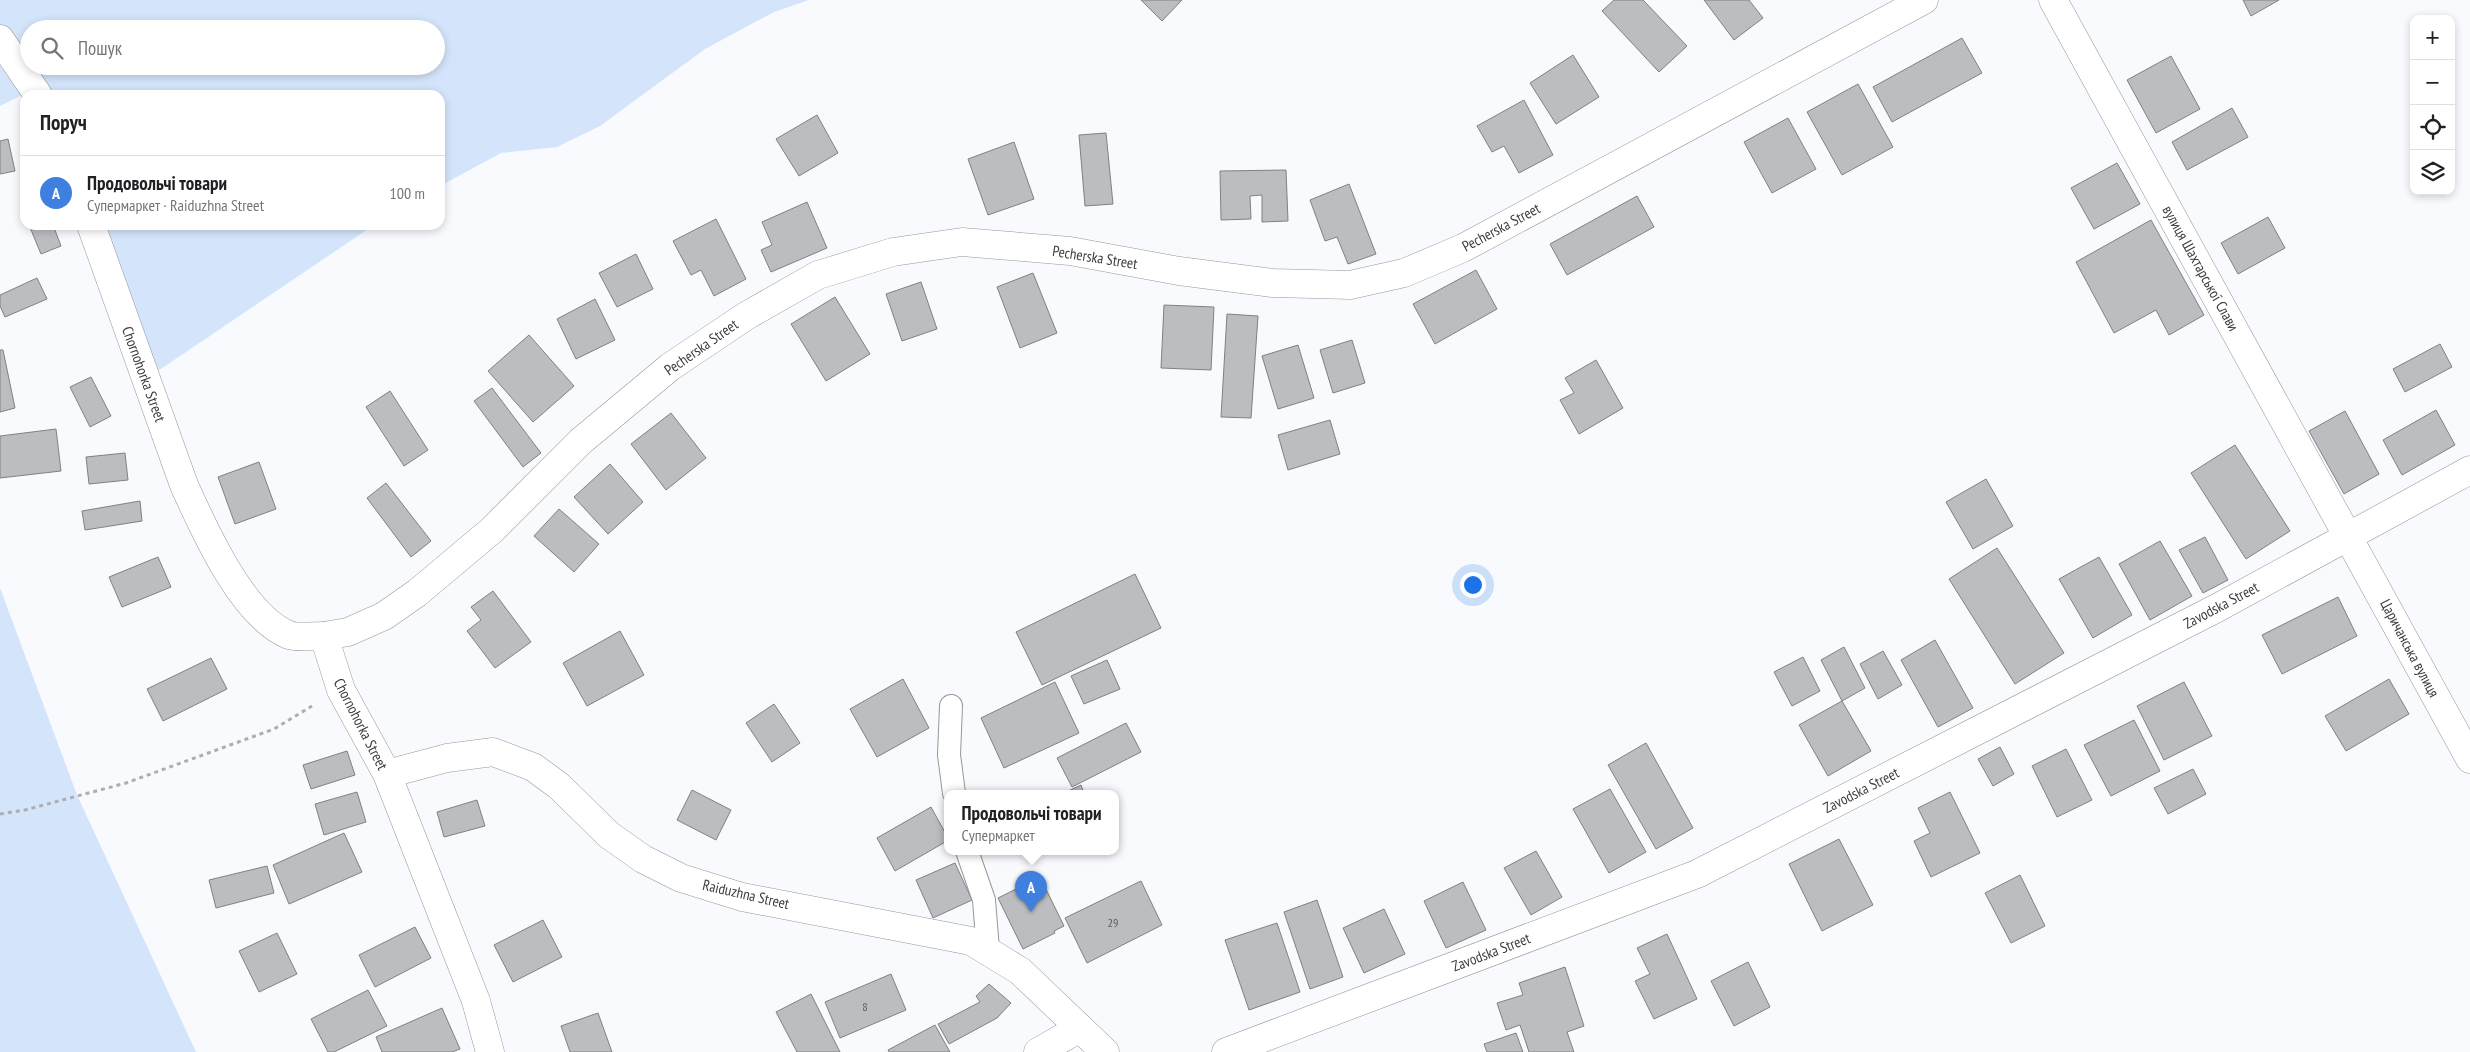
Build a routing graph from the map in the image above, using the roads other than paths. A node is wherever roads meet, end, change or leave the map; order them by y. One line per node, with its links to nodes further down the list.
1 (1924, 0): 10 (street, Pecherska Street)
2 (2054, 0): 9 (street, вулиця Шахтарської Слави)
3 (0, 39): 4 (street)
4 (20, 68)
5 (24, 75): 6 (street)
6 (35, 90)
7 (93, 230): 10 (street, Chornohorka Street)
8 (2470, 470): 9 (street, Zavodska Street)
9 (2349, 536): 12 (street, Царичанська вулиця); 21 (street, Zavodska Street)
10 (324, 636): 13 (street, Chornohorka Street)
11 (951, 706): 14 (lane)
12 (2470, 759)
13 (387, 774): 16 (street, Raiduzhna Street); 18 (street, Chornohorka Street)
14 (954, 790)
15 (968, 855): 16 (lane)
16 (988, 950): 17 (street, Raiduzhna Street)
17 (1080, 1028): 19 (street); 20 (street, Raiduzhna Street)
18 (490, 1052)
19 (1038, 1052)
20 (1105, 1052)
21 (1226, 1052)

